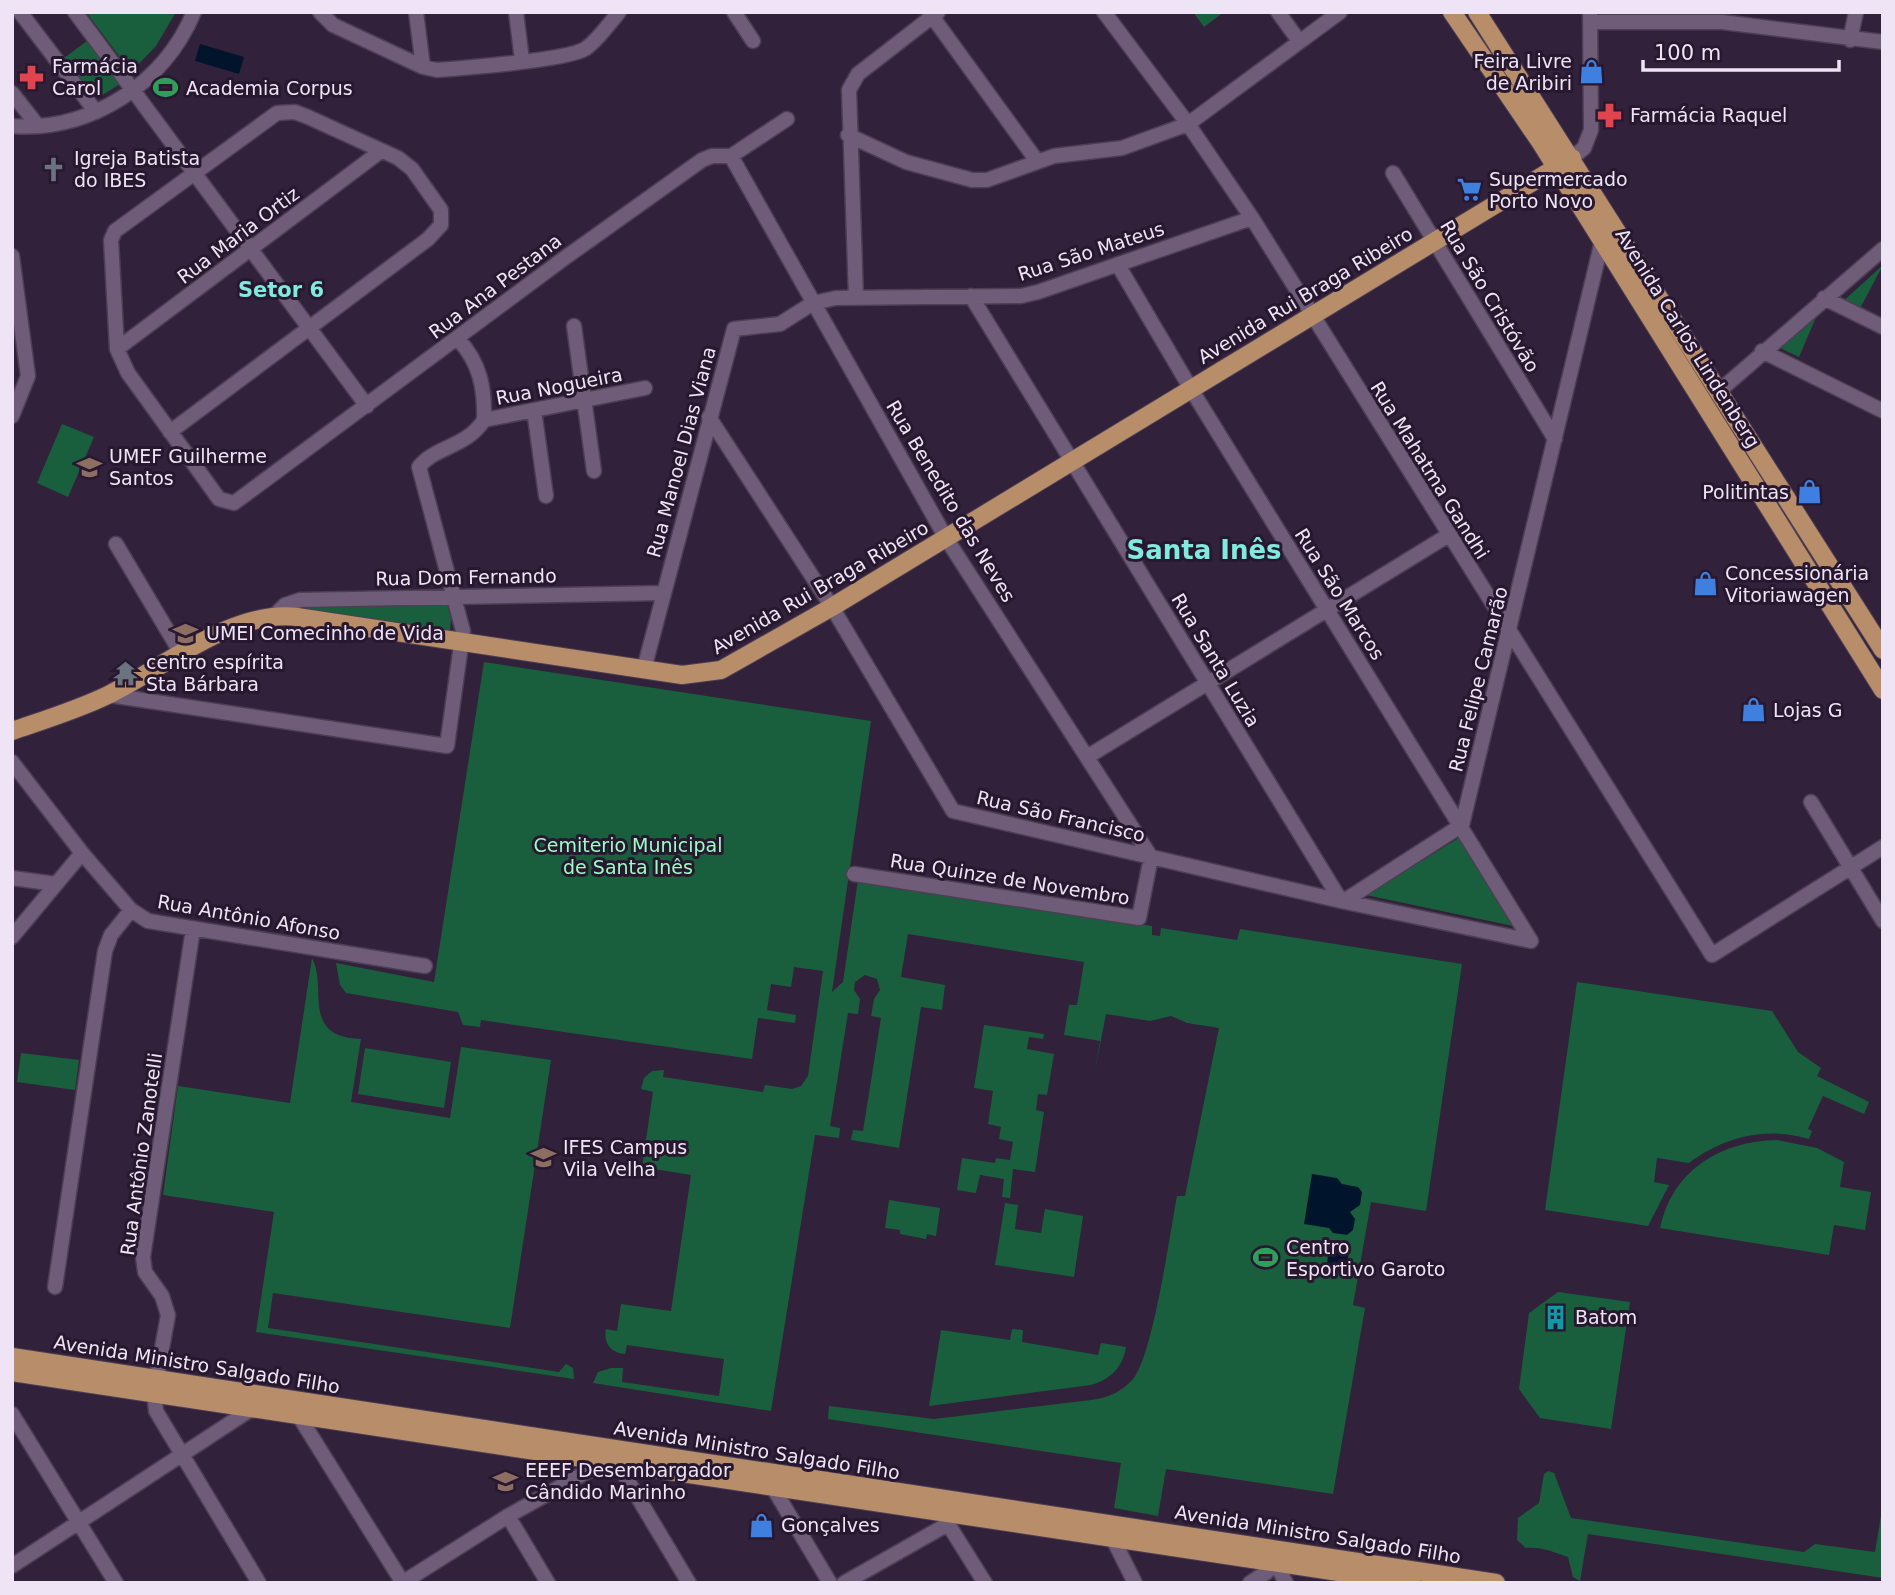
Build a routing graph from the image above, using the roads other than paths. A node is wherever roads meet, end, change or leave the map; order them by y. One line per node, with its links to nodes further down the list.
1 (20, 12): 25 (street)
2 (75, 12): 23 (street)
3 (194, 12): 23 (street)
4 (320, 12): 22 (street)
5 (416, 12): 22 (street)
6 (516, 12): 21 (street)
7 (619, 12): 21 (street)
8 (734, 12): 18 (street)
9 (1104, 12): 27 (street, Rua Mahatma Gandhi)
10 (1278, 12): 19 (street)
11 (1339, 12): 19 (street)
12 (1452, 12): 34 (main road, Avenida Carlos Lindenberg)
13 (1477, 12): 34 (main road, Avenida Carlos Lindenberg)
14 (1856, 12): 17 (street)
15 (933, 14): 30 (street); 33 (street)
16 (1590, 17): 17 (street); 34 (street)
17 (1850, 40): 20 (street)
18 (753, 41)
19 (1299, 41): 27 (street)
20 (1883, 42)
21 (522, 61): 22 (street)
22 (423, 67)
23 (133, 91): 25 (street); 36 (street)
24 (12, 93): 29 (street)
25 (96, 112): 29 (street)
26 (787, 119): 32 (street, Rua Ana Pestana)
27 (1188, 124): 33 (street); 37 (street, Rua Mahatma Gandhi)
28 (12, 126): 29 (street)
29 (38, 126)
30 (848, 135): 33 (street); 45 (street)
31 (381, 151): 36 (street); 40 (street, Rua Maria Ortiz); 51 (street)
32 (731, 156): 47 (street, Rua Benedito das Neves); 52 (street, Rua Ana Pestana)
33 (1037, 161)
34 (1564, 162): 38 (main road, Avenida Rui Braga Ribeiro); 39 (main road, Avenida Carlos Lindenberg); 59 (main road, Avenida Carlos Lindenberg)
35 (1393, 173): 38 (street, Rua São Cristóvão)
36 (195, 174): 40 (street); 53 (street)
37 (1252, 218): 43 (street, Rua São Mateus); 48 (street, Rua Mahatma Gandhi)
38 (1434, 241): 48 (main road, Avenida Rui Braga Ribeiro); 69 (street, Rua São Cristóvão)
39 (1602, 241): 62 (main road, Avenida Carlos Lindenberg); 69 (street, Rua Felipe Camarão)
40 (254, 249): 51 (street); 53 (street, Rua Maria Ortiz)
41 (1883, 249): 46 (street)
42 (12, 256): 56 (street)
43 (1118, 265): 44 (street, Rua São Mateus); 58 (street, Rua São Marcos)
44 (971, 296): 45 (street, Rua São Mateus); 70 (street, Rua Santa Luzia)
45 (856, 297): 47 (street, Rua São Mateus)
46 (1824, 298): 50 (street); 54 (street)
47 (813, 303): 66 (street, Rua Manoel Dias Viana); 74 (street, Rua Benedito das Neves)
48 (1313, 315): 58 (main road, Avenida Rui Braga Ribeiro); 73 (street, Rua Mahatma Gandhi)
49 (575, 326): 60 (street)
50 (1883, 327)
51 (312, 328): 61 (street); 68 (street)
52 (457, 339): 61 (street, Rua Ana Pestana); 67 (street)
53 (117, 349): 68 (street)
54 (1762, 351): 59 (street); 64 (street)
55 (12, 355): 56 (street)
56 (27, 361): 65 (street)
57 (645, 388): 60 (street, Rua Nogueira)
58 (1191, 389): 70 (main road, Avenida Rui Braga Ribeiro); 79 (street, Rua São Marcos)
59 (1718, 392): 62 (main road); 83 (main road, Avenida Carlos Lindenberg)
60 (583, 401): 63 (street, Rua Nogueira); 71 (street)
61 (367, 406): 68 (street, Rua Ana Pestana)
62 (1705, 406): 87 (main road, Avenida Carlos Lindenberg)
63 (534, 410): 67 (street, Rua Nogueira); 72 (street)
64 (1883, 411)
65 (12, 416)
66 (709, 416): 76 (street, Rua Manoel Dias Viana); 78 (street, Rua São Francisco)
67 (484, 420): 77 (street, Rua Nogueira)
68 (170, 432)
69 (1555, 439): 81 (street, Rua Felipe Camarão)
70 (1072, 461): 74 (main road, Avenida Rui Braga Ribeiro); 86 (street, Rua Santa Luzia)
71 (594, 471)
72 (545, 496)
73 (1447, 536): 79 (street); 81 (street, Rua Mahatma Gandhi)
74 (946, 538): 78 (main road, Avenida Rui Braga Ribeiro); 90 (street, Rua Benedito das Neves)
75 (116, 544): 84 (street)
76 (663, 593): 77 (street, Rua Dom Fernando); 85 (street, Rua Manoel Dias Viana)
77 (454, 597): 80 (street, Rua Dom Fernando); 82 (street)
78 (832, 607): 85 (main road, Avenida Rui Braga Ribeiro); 96 (street, Rua São Francisco)
79 (1327, 610): 86 (street); 93 (street, Rua São Marcos)
80 (274, 616): 82 (main road, Avenida Rui Braga Ribeiro); 84 (main road, Avenida Rui Braga Ribeiro)
81 (1509, 634): 93 (street, Rua Felipe Camarão); 97 (street, Rua Mahatma Gandhi)
82 (463, 644): 85 (main road, Avenida Rui Braga Ribeiro); 88 (street)
83 (1883, 650)
84 (182, 655): 88 (main road, Avenida Rui Braga Ribeiro)
85 (644, 669)
86 (1207, 683): 90 (street); 101 (street, Rua Santa Luzia)
87 (1883, 690)
88 (109, 695): 89 (main road, Avenida Rui Braga Ribeiro)
89 (12, 731)
90 (1087, 757): 96 (street, Rua Benedito das Neves)
91 (12, 762): 95 (street, Rua Antônio Afonso)
92 (1811, 802): 97 (street)
93 (1462, 825): 101 (street); 106 (street, Rua São Marcos)
94 (1883, 847): 97 (street)
95 (82, 853): 100 (street); 102 (street, Rua Antônio Afonso)
96 (1151, 857): 98 (street, Rua Quinze de Novembro); 101 (street, Rua São Francisco)
97 (1850, 867): 103 (street)
98 (854, 874)
99 (12, 878): 100 (street)
100 (56, 884): 105 (street)
101 (1342, 901): 106 (street, Rua São Francisco)
102 (131, 910): 104 (street, Rua Antônio Afonso); 108 (street)
103 (1883, 921)
104 (193, 929): 107 (street, Rua Antônio Afonso); 111 (street, Rua Antônio Zanotelli)
105 (12, 937)
106 (1531, 941)
107 (425, 966)
108 (55, 1287)
109 (12, 1357): 111 (main road, Avenida Ministro Salgado Filho)
110 (12, 1372): 111 (main road, Avenida Ministro Salgado Filho)
111 (155, 1386): 112 (main road, Avenida Ministro Salgado Filho); 116 (street)
112 (256, 1401): 113 (main road, Avenida Ministro Salgado Filho); 116 (street)
113 (298, 1407): 115 (main road, Avenida Ministro Salgado Filho); 118 (main road, Avenida Ministro Salgado Filho); 129 (street)
114 (12, 1414): 122 (street)
115 (579, 1444): 117 (main road, Avenida Ministro Salgado Filho); 118 (street)
116 (181, 1454): 122 (street); 128 (street)
117 (620, 1457): 118 (main road, Avenida Ministro Salgado Filho); 119 (main road, Avenida Ministro Salgado Filho); 131 (street)
118 (594, 1459): 121 (street)
119 (776, 1481): 120 (main road, Avenida Ministro Salgado Filho); 132 (street)
120 (948, 1512): 123 (main road, Avenida Ministro Salgado Filho); 133 (street); 134 (street)
121 (508, 1516): 129 (street); 130 (street)
122 (81, 1522): 125 (street); 127 (street)
123 (1108, 1530): 124 (main road, Avenida Ministro Salgado Filho); 135 (street)
124 (1276, 1556): 126 (main road, Avenida Ministro Salgado Filho); 136 (street); 137 (street); 138 (main road, Avenida Ministro Salgado Filho)
125 (12, 1566)
126 (1469, 1581): 139 (main road, Avenida Ministro Salgado Filho)
127 (116, 1583)
128 (259, 1583)
129 (402, 1583)
130 (548, 1583)
131 (689, 1583)
132 (830, 1583)
133 (844, 1583)
134 (985, 1583)
135 (1135, 1583)
136 (1250, 1583)
137 (1286, 1583)
138 (1411, 1583)
139 (1496, 1583)

